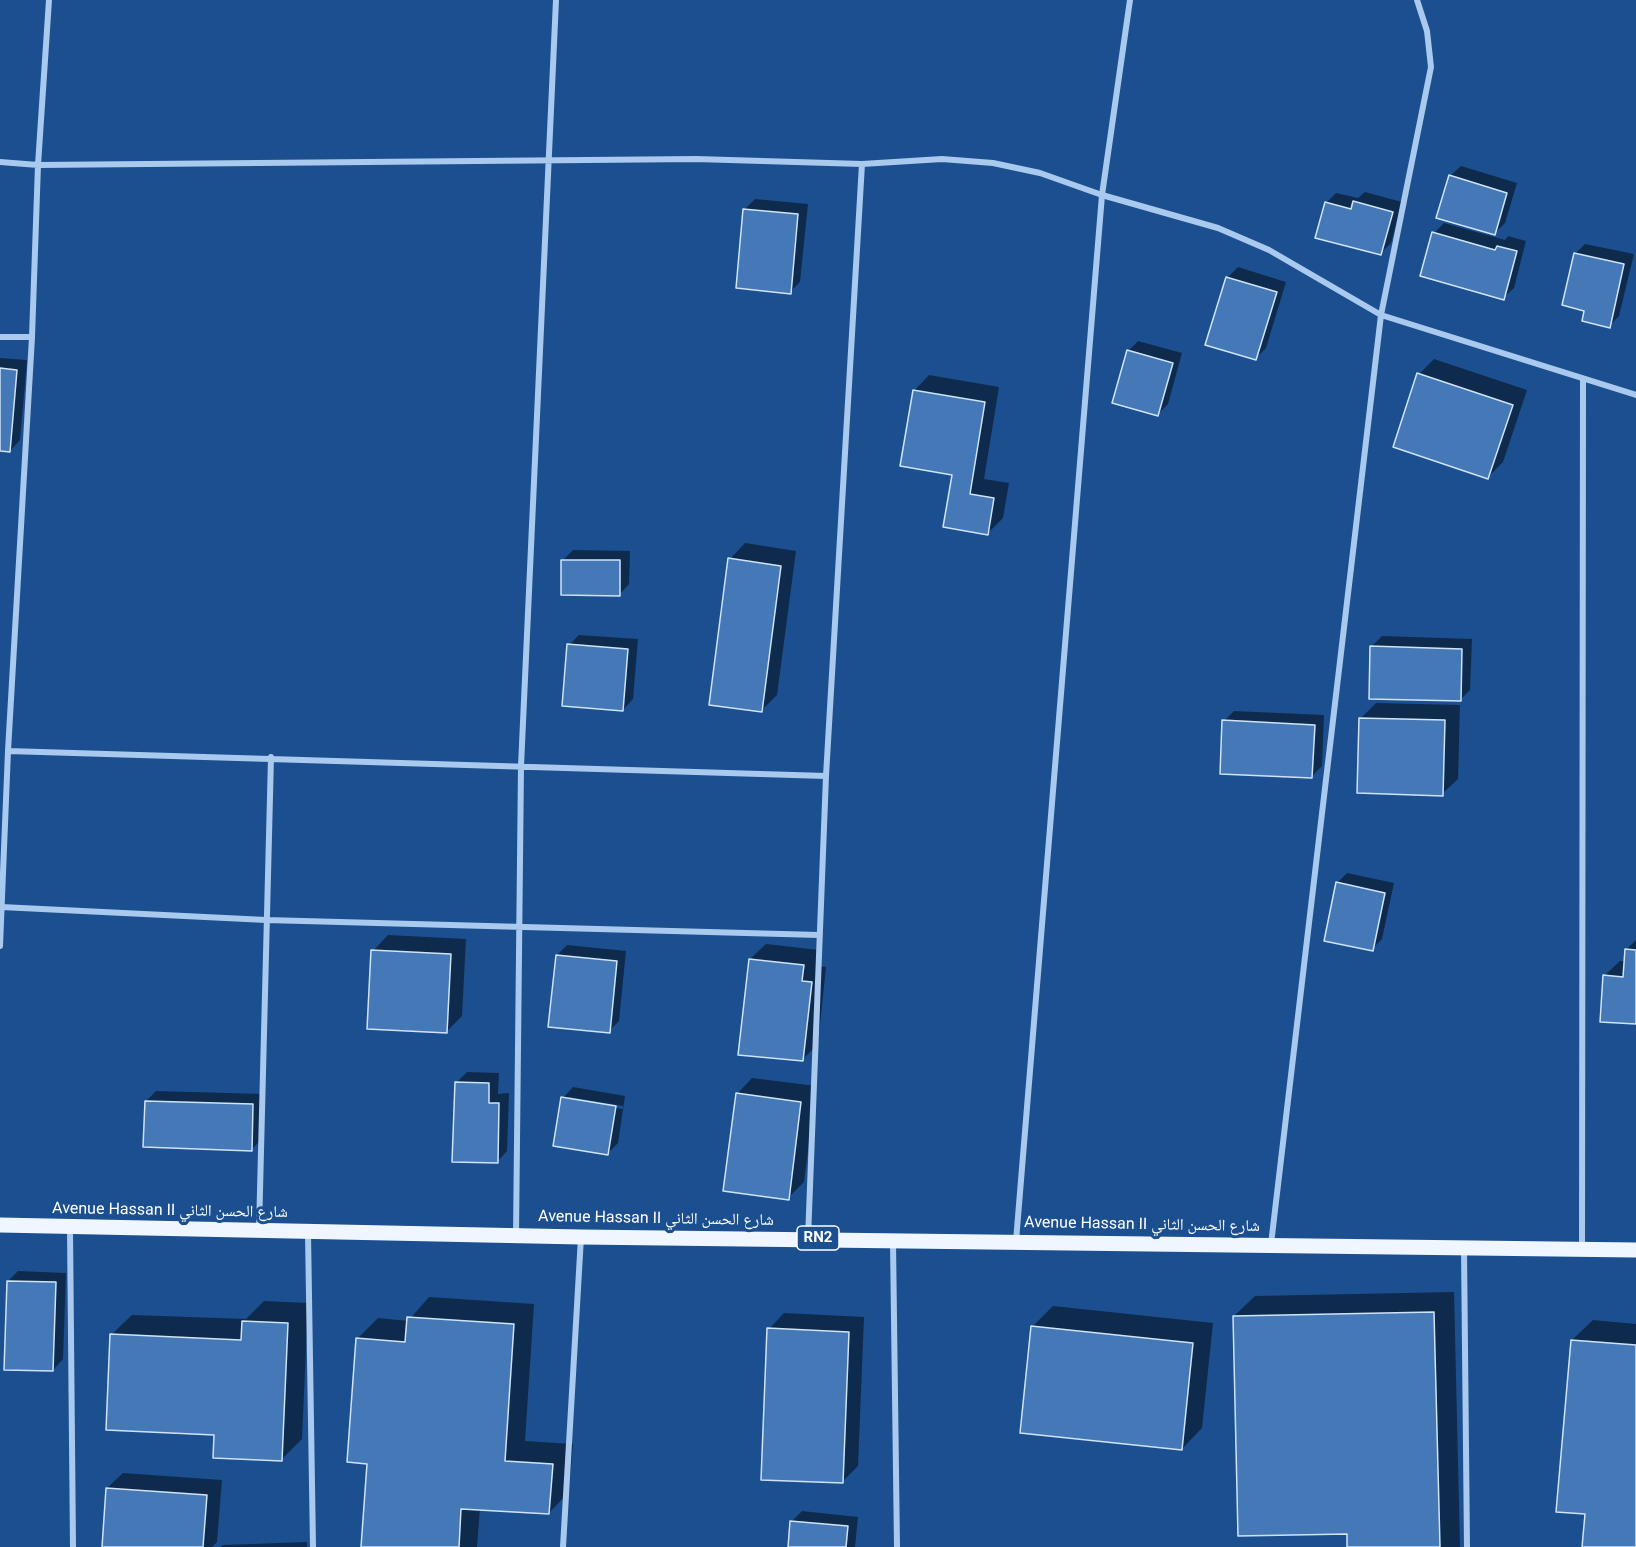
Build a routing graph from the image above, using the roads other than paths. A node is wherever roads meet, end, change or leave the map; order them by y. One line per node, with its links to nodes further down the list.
1 (49, 0): 8 (street)
2 (555, 0): 5 (street)
3 (1130, 0): 9 (street)
4 (1417, 0): 10 (street)
5 (547, 160): 7 (street); 8 (street); 17 (street)
6 (0, 162): 8 (street)
7 (862, 164): 9 (street); 18 (street)
8 (38, 165): 12 (street)
9 (1102, 195): 10 (street); 32 (street)
10 (1381, 315): 13 (street); 33 (street)
11 (0, 337): 12 (street)
12 (32, 337): 15 (street)
13 (1583, 379): 14 (street); 34 (street)
14 (1636, 395)
15 (8, 751): 16 (street); 19 (street)
16 (271, 758): 17 (street); 20 (street)
17 (521, 766): 18 (street); 21 (street)
18 (826, 776): 22 (street)
19 (1, 907): 20 (street); 23 (street)
20 (266, 921): 21 (street); 26 (street)
21 (518, 928): 22 (street); 28 (street)
22 (819, 935): 30 (street)
23 (0, 946)
24 (0, 1226): 25 (main road, Avenue Hassan II شارع الحسن الثاني / RN2)
25 (70, 1228): 26 (main road, Avenue Hassan II شارع الحسن الثاني / RN2); 37 (street)
26 (259, 1231): 27 (main road, Avenue Hassan II شارع الحسن الثاني / RN2)
27 (308, 1232): 28 (main road, Avenue Hassan II شارع الحسن الثاني / RN2); 38 (street)
28 (516, 1234): 29 (main road, Avenue Hassan II شارع الحسن الثاني / RN2)
29 (581, 1237): 30 (main road, Avenue Hassan II شارع الحسن الثاني / RN2); 39 (street)
30 (808, 1238): 31 (main road, Avenue Hassan II شارع الحسن الثاني / RN2)
31 (893, 1239): 32 (main road, Avenue Hassan II شارع الحسن الثاني / RN2); 40 (street)
32 (1016, 1241): 33 (main road, Avenue Hassan II شارع الحسن الثاني / RN2)
33 (1271, 1244): 35 (main road, Avenue Hassan II شارع الحسن الثاني / RN2)
34 (1582, 1248): 35 (main road, Avenue Hassan II شارع الحسن الثاني / RN2); 36 (main road, Avenue Hassan II شارع الحسن الثاني / RN2)
35 (1464, 1249): 41 (street)
36 (1636, 1250)
37 (73, 1547)
38 (313, 1547)
39 (563, 1547)
40 (897, 1547)
41 (1467, 1547)

